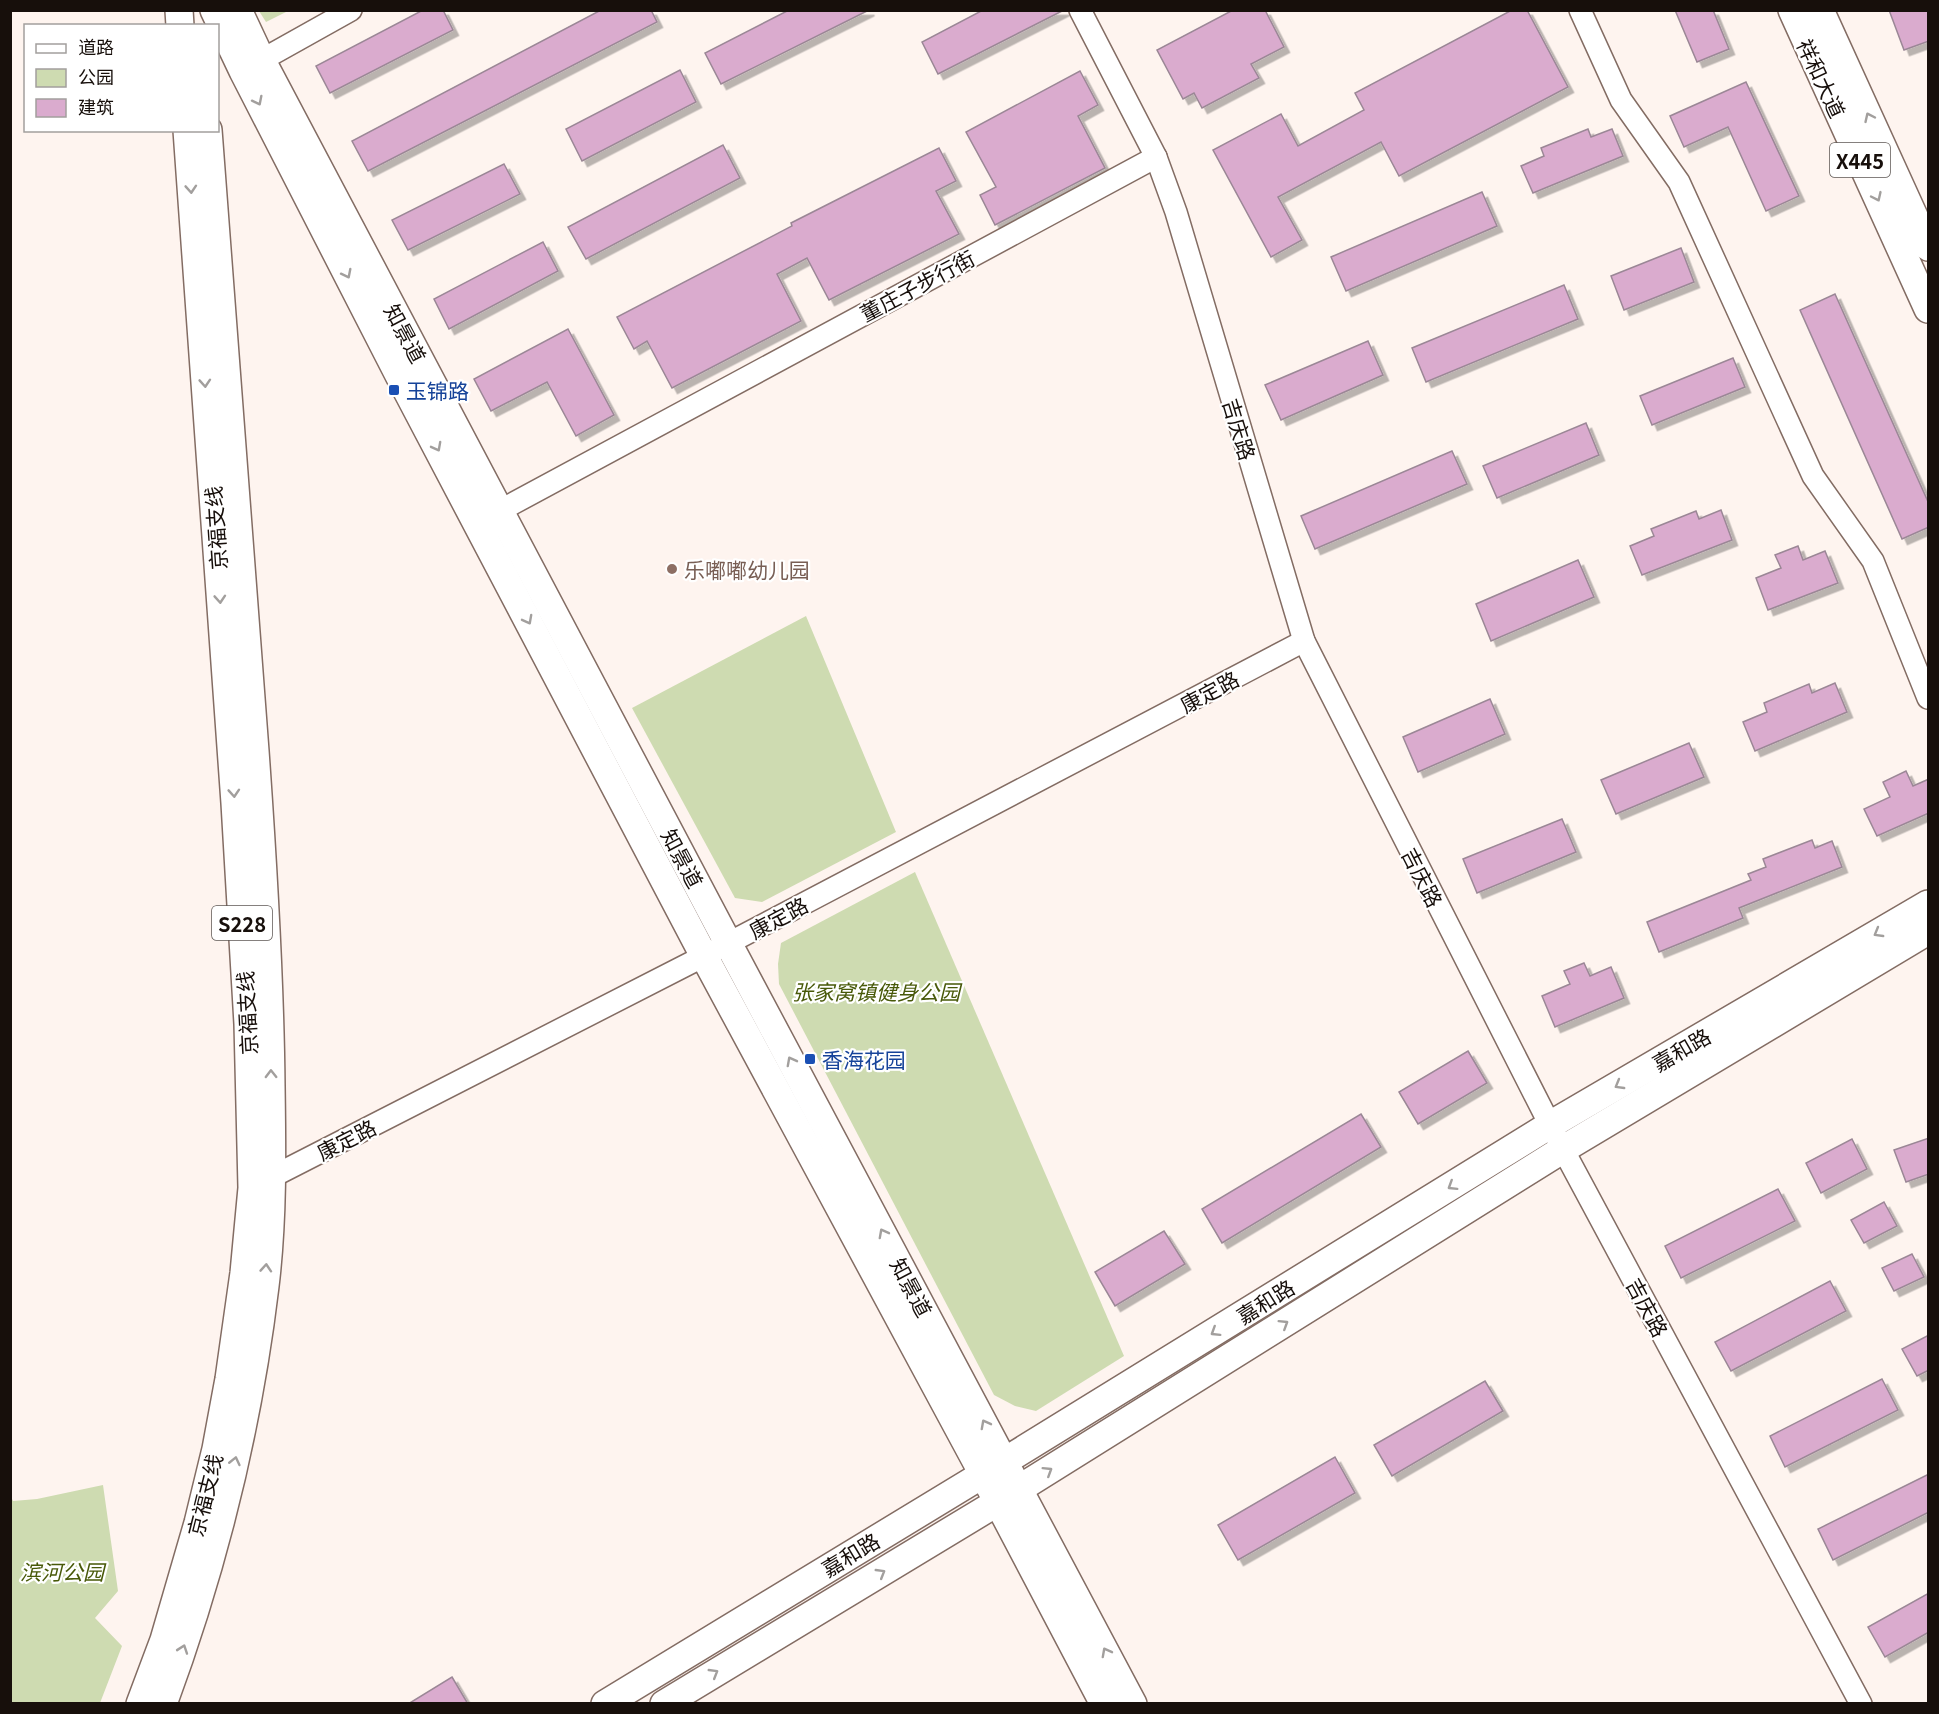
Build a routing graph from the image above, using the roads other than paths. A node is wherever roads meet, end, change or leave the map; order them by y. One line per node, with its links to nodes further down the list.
1 (214, 10): 8 (main road, 知景道)
2 (238, 10): 8 (main road, 知景道)
3 (351, 10): 8 (street)
4 (1080, 10): 11 (street, 吉庆路)
5 (1580, 10): 16 (street)
6 (1792, 10): 13 (main road, 祥和大道 / X445, one-way to 13)
7 (1820, 10): 12 (main road, 祥和大道 / X445, one-way to 7)
8 (252, 65): 14 (main road, 知景道)
9 (187, 132): 23 (main road, 京福支线 / S228, one-way to 23)
10 (208, 132): 23 (main road, 京福支线 / S228, one-way to 10)
11 (1156, 157): 14 (street, 董庄子步行街); 15 (street, 吉庆路)
12 (1929, 247)
13 (1929, 309)
14 (489, 516): 19 (main road, 知景道); 20 (main road, 知景道, one-way to 20)
15 (1304, 641): 19 (street, 康定路); 21 (street, 吉庆路)
16 (1929, 698)
17 (1929, 904): 21 (main road, 嘉和路, one-way to 21)
18 (1929, 931): 22 (main road, 嘉和路)
19 (728, 943): 20 (street, 康定路); 24 (main road, 知景道, one-way to 19)
20 (704, 956): 23 (street, 康定路); 24 (main road, 知景道)
21 (1550, 1125): 22 (street, 吉庆路); 24 (main road, 嘉和路, one-way to 24)
22 (1563, 1150): 25 (main road, 嘉和路, one-way to 22); 32 (street, 吉庆路)
23 (262, 1183): 26 (main road, 京福支线 / S228); 27 (main road, 京福支线 / S228, one-way to 23)
24 (994, 1467): 25 (main road, 知景道); 28 (main road, 嘉和路)
25 (1009, 1496): 29 (main road, 嘉和路, one-way to 25); 30 (main road, 知景道); 31 (main road, 知景道, one-way to 25)
26 (140, 1704)
27 (163, 1704)
28 (605, 1704)
29 (664, 1704)
30 (1104, 1704)
31 (1133, 1704)
32 (1861, 1704)

